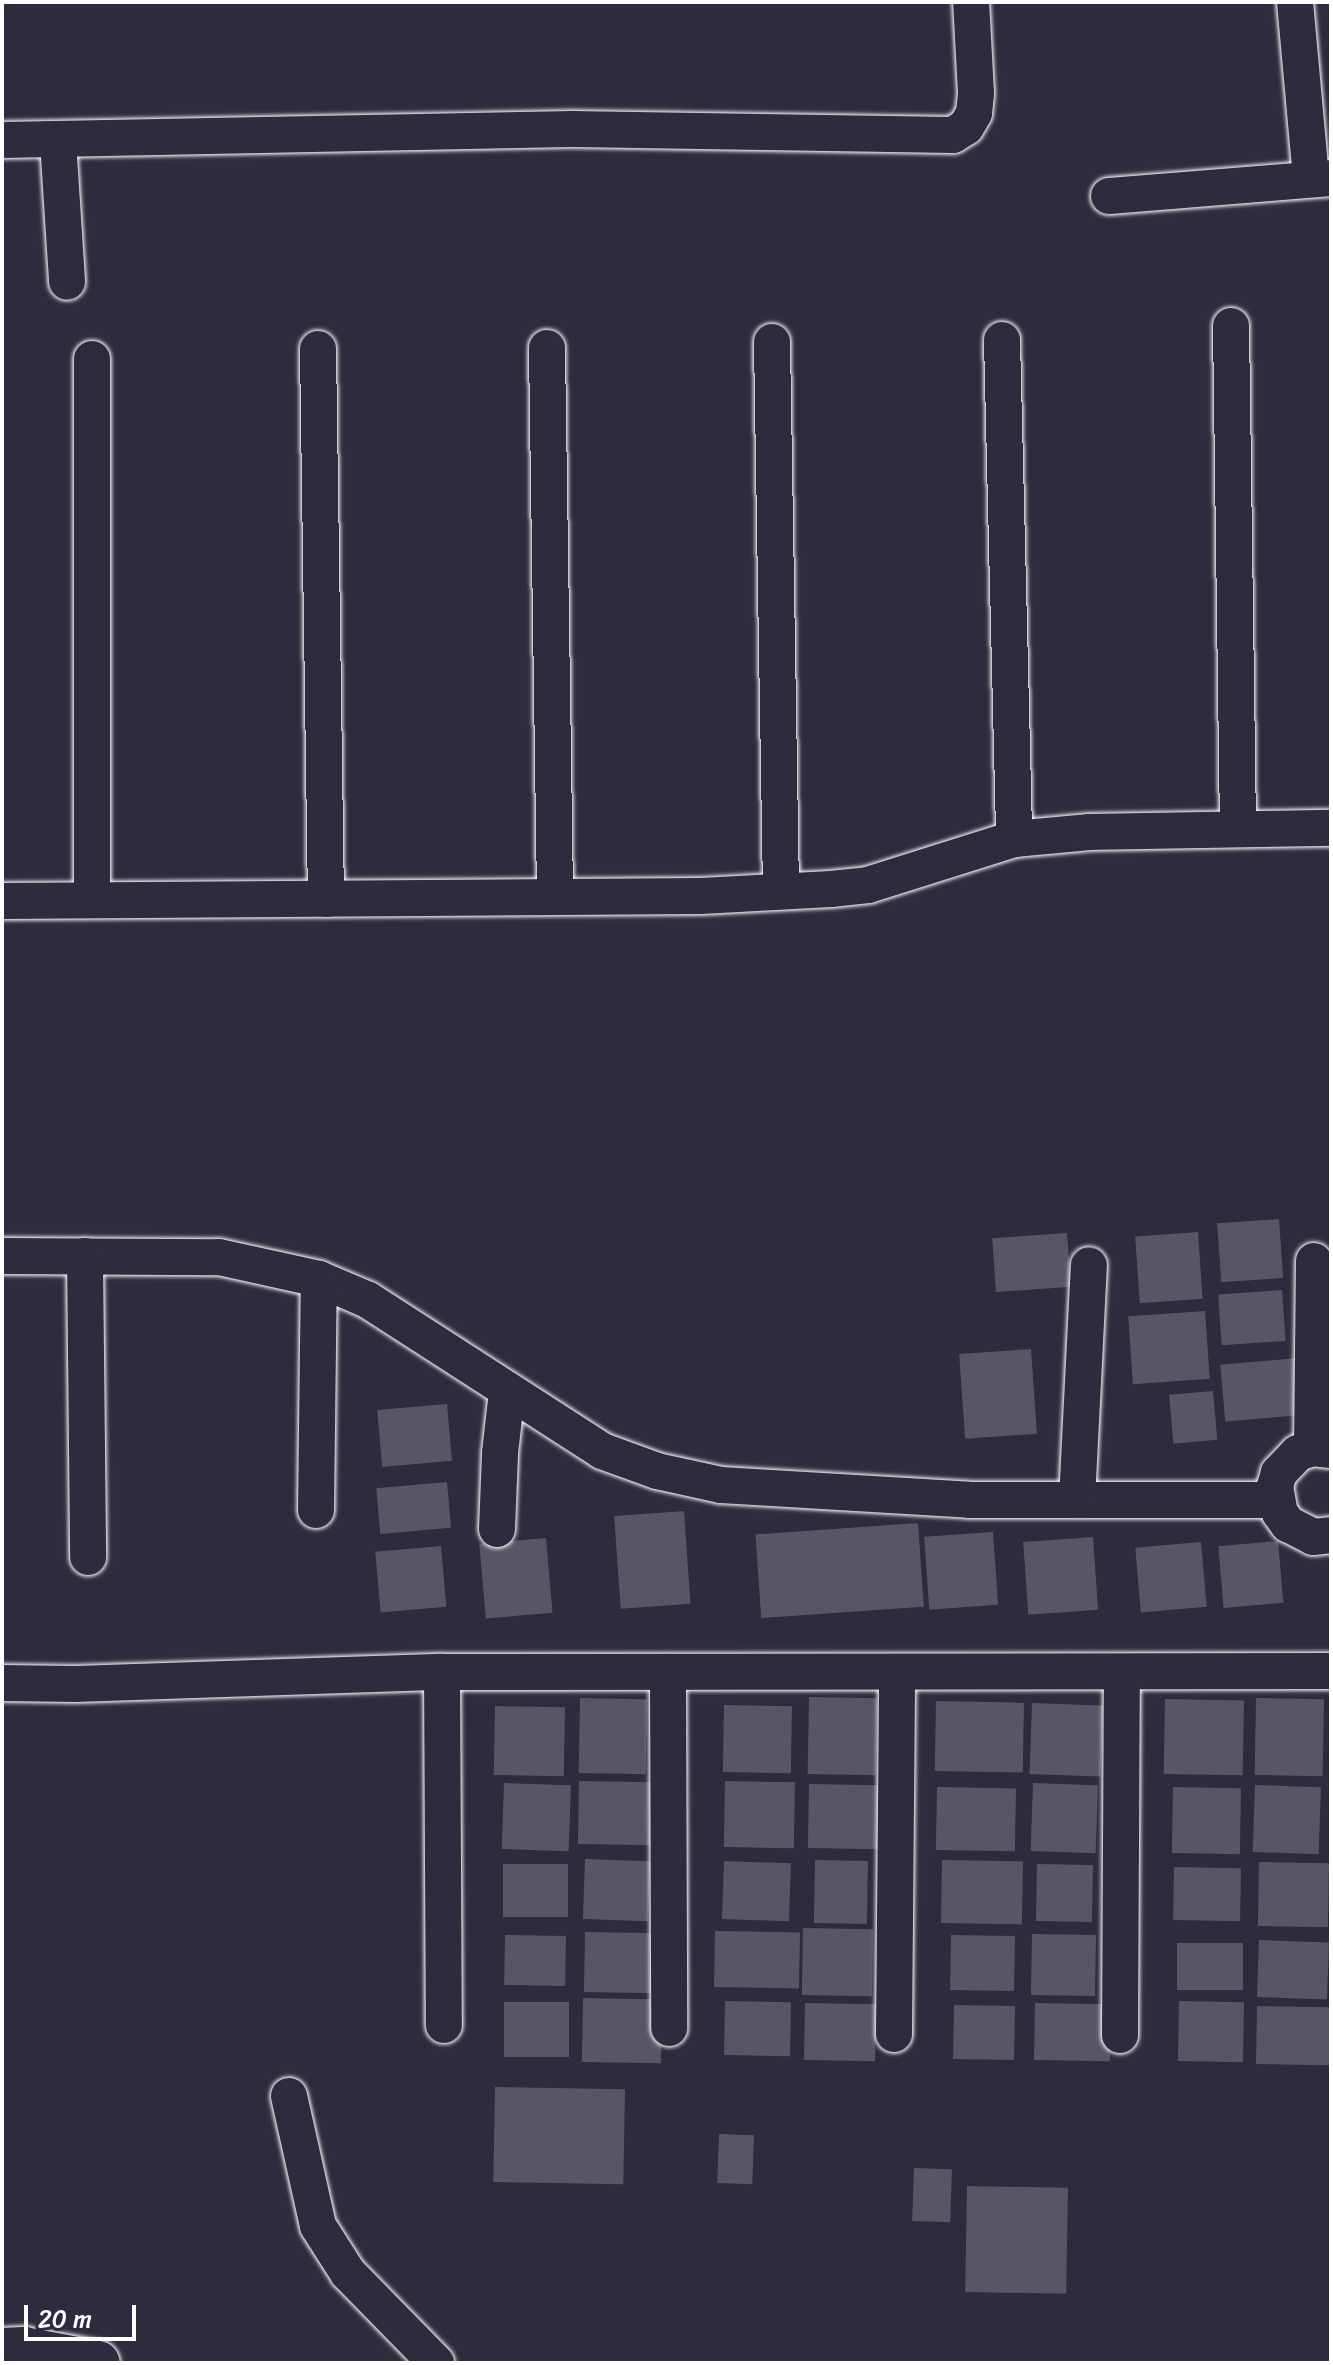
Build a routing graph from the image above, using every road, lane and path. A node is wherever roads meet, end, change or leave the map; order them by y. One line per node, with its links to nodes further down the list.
1 (971, 2): 4 (street)
2 (1295, 2): 5 (street)
3 (2, 140): 4 (street)
4 (58, 141): 7 (street)
5 (1321, 178): 6 (street)
6 (1109, 196)
7 (67, 282)
8 (1231, 326): 15 (street)
9 (1002, 340): 16 (street)
10 (772, 342): 17 (street)
11 (547, 348): 18 (street)
12 (318, 349): 20 (street)
13 (92, 359): 19 (street)
14 (1331, 828): 15 (street)
15 (1238, 829): 16 (street)
16 (1014, 839): 17 (street)
17 (781, 891): 18 (street)
18 (555, 896): 20 (street)
19 (92, 898): 20 (street); 21 (street)
20 (326, 899)
21 (2, 901)
22 (2, 1256): 23 (street)
23 (85, 1256): 26 (street); 34 (street)
24 (1314, 1261): 28 (street)
25 (1089, 1265): 29 (street)
26 (319, 1279): 27 (street); 31 (street)
27 (507, 1392): 29 (street); 32 (street)
28 (1322, 1449): 30 (street)
29 (1077, 1500): 30 (street)
30 (1275, 1500): 33 (street)
31 (316, 1510)
32 (497, 1529)
33 (1331, 1535)
34 (88, 1557)
35 (1331, 1671): 39 (street)
36 (442, 1672): 37 (street); 40 (street); 41 (street)
37 (668, 1672): 38 (street); 42 (street)
38 (897, 1673): 39 (street); 43 (street)
39 (1122, 1674): 44 (street)
40 (2, 1683)
41 (444, 2025)
42 (669, 2028)
43 (894, 2034)
44 (1120, 2035)
45 (289, 2096): 48 (street)
46 (2, 2350): 47 (street)
47 (98, 2363)
48 (436, 2363)

